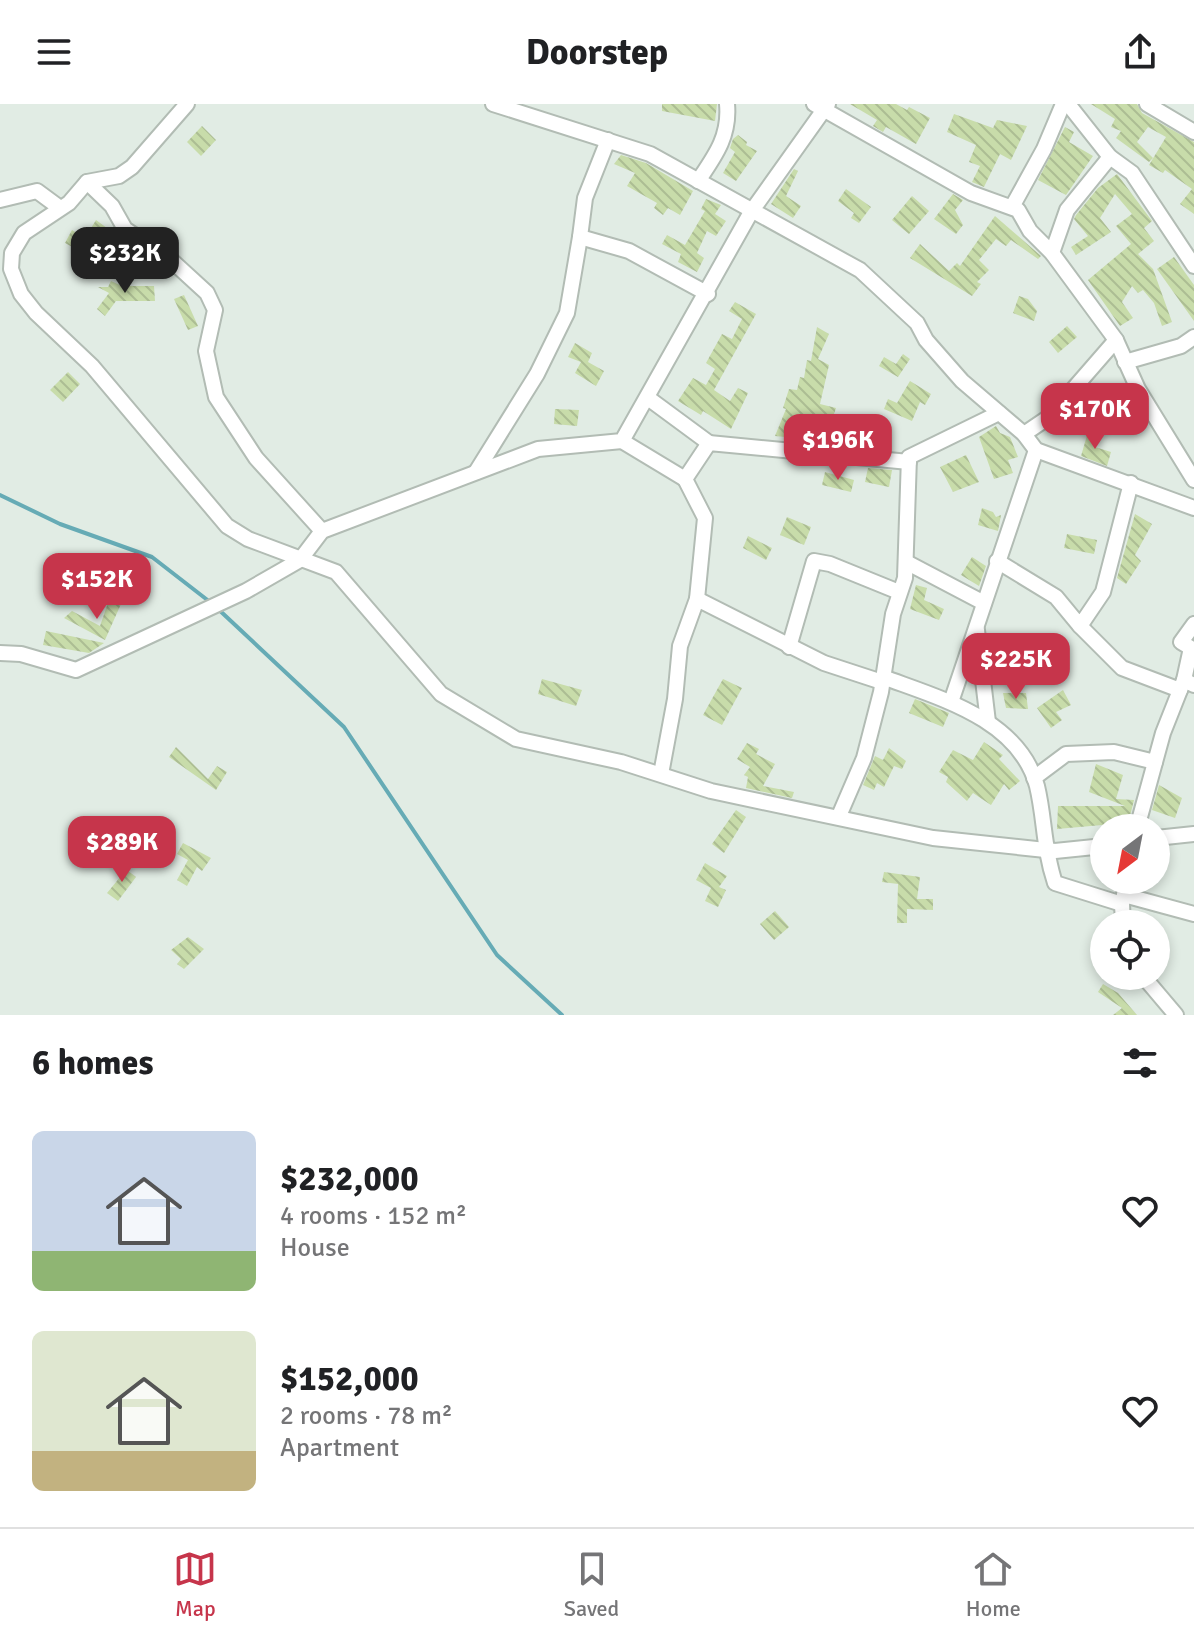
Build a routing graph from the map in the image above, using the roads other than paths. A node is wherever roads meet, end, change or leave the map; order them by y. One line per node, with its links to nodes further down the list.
1 (187, 104): 12 (street)
2 (493, 104): 7 (street)
3 (727, 104): 11 (street)
4 (1066, 104): 10 (street); 14 (street)
5 (1147, 104): 8 (street)
6 (822, 106): 14 (street); 16 (street)
7 (538, 111): 9 (street)
8 (1194, 132)
9 (608, 140): 11 (street); 17 (street)
10 (1110, 157): 18 (street); 19 (street)
11 (698, 181): 16 (street)
12 (87, 182): 15 (street); 36 (street)
13 (0, 200): 15 (street)
14 (1012, 207): 18 (street)
15 (60, 208): 37 (street)
16 (751, 212): 20 (street); 25 (street)
17 (580, 237): 20 (street); 31 (street)
18 (1052, 253): 22 (street)
19 (1194, 266)
20 (708, 294): 24 (street)
21 (1194, 337): 23 (street)
22 (1116, 340): 23 (street); 26 (street)
23 (1125, 362): 33 (street)
24 (648, 398): 27 (street); 28 (street)
25 (999, 413): 26 (street); 30 (street)
26 (1024, 434): 29 (street)
27 (622, 441): 31 (street); 32 (street)
28 (709, 443): 30 (street); 32 (street)
29 (1036, 450): 34 (street); 38 (street)
30 (909, 462): 39 (street)
31 (476, 472): 36 (street)
32 (685, 479): 41 (street)
33 (1194, 480)
34 (1131, 483): 35 (street); 45 (street)
35 (1194, 508)
36 (322, 531): 37 (street)
37 (300, 560): 47 (street); 53 (street)
38 (997, 561): 42 (street); 45 (street)
39 (906, 562): 40 (street); 42 (street)
40 (899, 592): 46 (street); 48 (street)
41 (697, 599): 46 (street); 53 (street)
42 (984, 603): 44 (street)
43 (1194, 624): 49 (street)
44 (976, 626): 50 (street); 51 (street)
45 (1080, 626): 49 (street)
46 (789, 647): 48 (street)
47 (0, 653)
48 (882, 680): 50 (street); 56 (street)
49 (1186, 685): 52 (street)
50 (951, 702): 51 (street)
51 (988, 722): 54 (street)
52 (1155, 762): 54 (street); 55 (street)
53 (661, 774): 56 (street)
54 (1034, 778): 60 (street)
55 (1141, 814)
56 (839, 816): 60 (street)
57 (1194, 834): 58 (street)
58 (1170, 837)
59 (1090, 847): 60 (street)
60 (1044, 850): 61 (street)
61 (1090, 888)
62 (1127, 894): 63 (street)
63 (1194, 914)
64 (1155, 990): 65 (street)
65 (1176, 1015)

